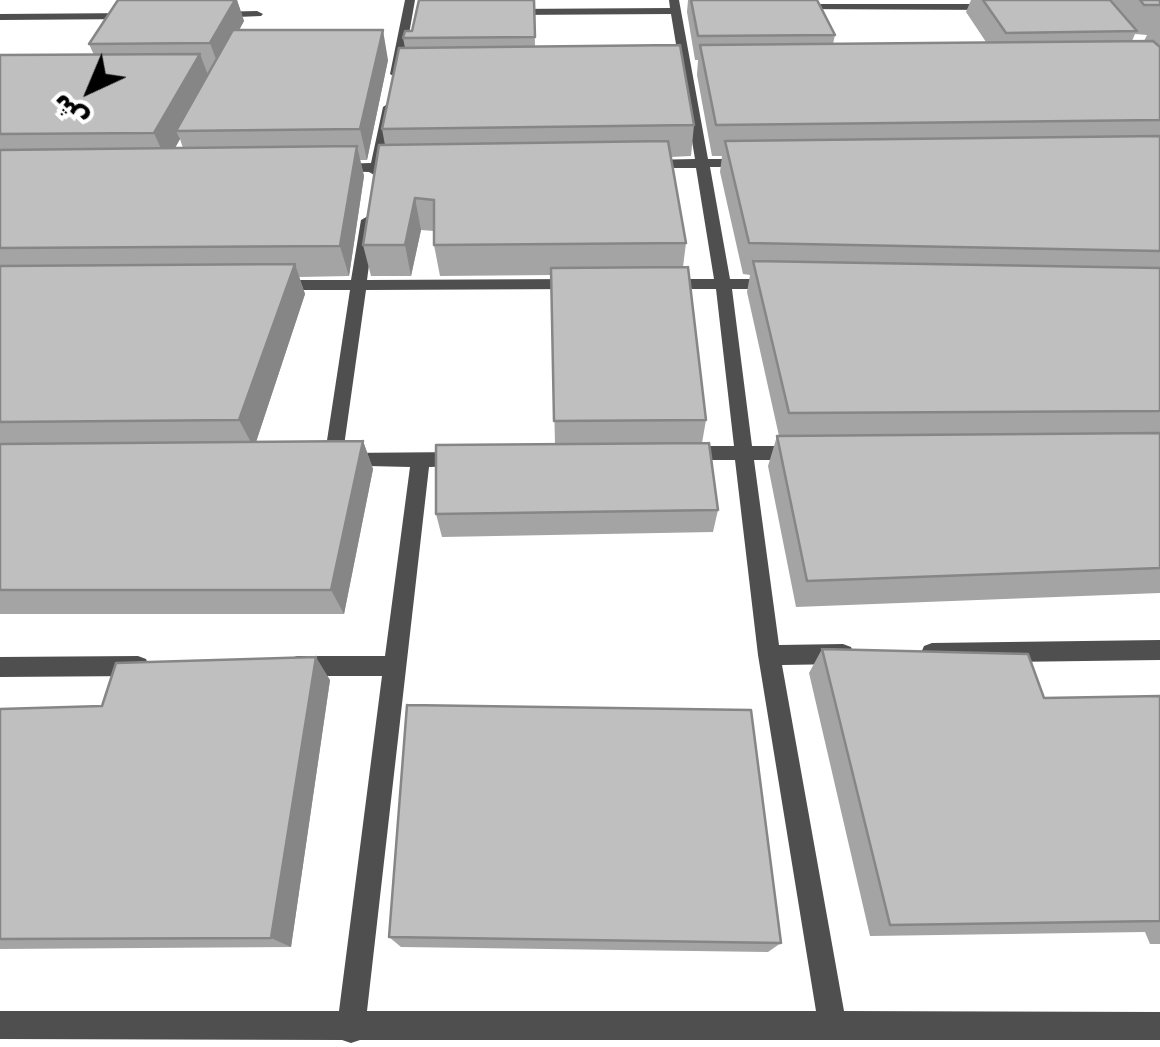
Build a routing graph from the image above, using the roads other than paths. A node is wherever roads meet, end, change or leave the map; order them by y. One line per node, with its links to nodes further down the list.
1 (265, 0): 8 (street)
2 (680, 5): 7 (street); 16 (street)
3 (409, 6): 6 (street); 12 (street)
4 (792, 6): 5 (street)
5 (1001, 7)
6 (427, 12)
7 (504, 12)
8 (200, 15)
9 (142, 16): 10 (street)
10 (0, 17)
11 (382, 53): 12 (street)
12 (400, 53): 13 (street)
13 (396, 70): 14 (street); 20 (street)
14 (416, 70)
15 (763, 162): 16 (street)
16 (703, 163): 17 (street); 25 (street)
17 (626, 164)
18 (415, 167): 20 (street)
19 (317, 168): 20 (street)
20 (376, 168): 21 (street)
21 (373, 187)
22 (370, 206): 27 (street)
23 (588, 284): 27 (street)
24 (646, 284): 25 (street)
25 (723, 284): 26 (street); 31 (street)
26 (783, 284)
27 (358, 285): 28 (street); 33 (street)
28 (258, 286)
29 (673, 453): 31 (street)
30 (819, 453): 31 (street)
31 (745, 454): 37 (street)
32 (478, 458): 33 (street)
33 (420, 460): 41 (street)
34 (1160, 650): 35 (street)
35 (906, 653)
36 (867, 654): 37 (street)
37 (770, 655): 45 (street)
38 (0, 666): 39 (street)
39 (158, 666)
40 (277, 666): 41 (street)
41 (396, 666): 44 (street)
42 (1160, 1026): 45 (street)
43 (1, 1027): 44 (street)
44 (351, 1028): 46 (street)
45 (833, 1028): 46 (street)
46 (587, 1036)

